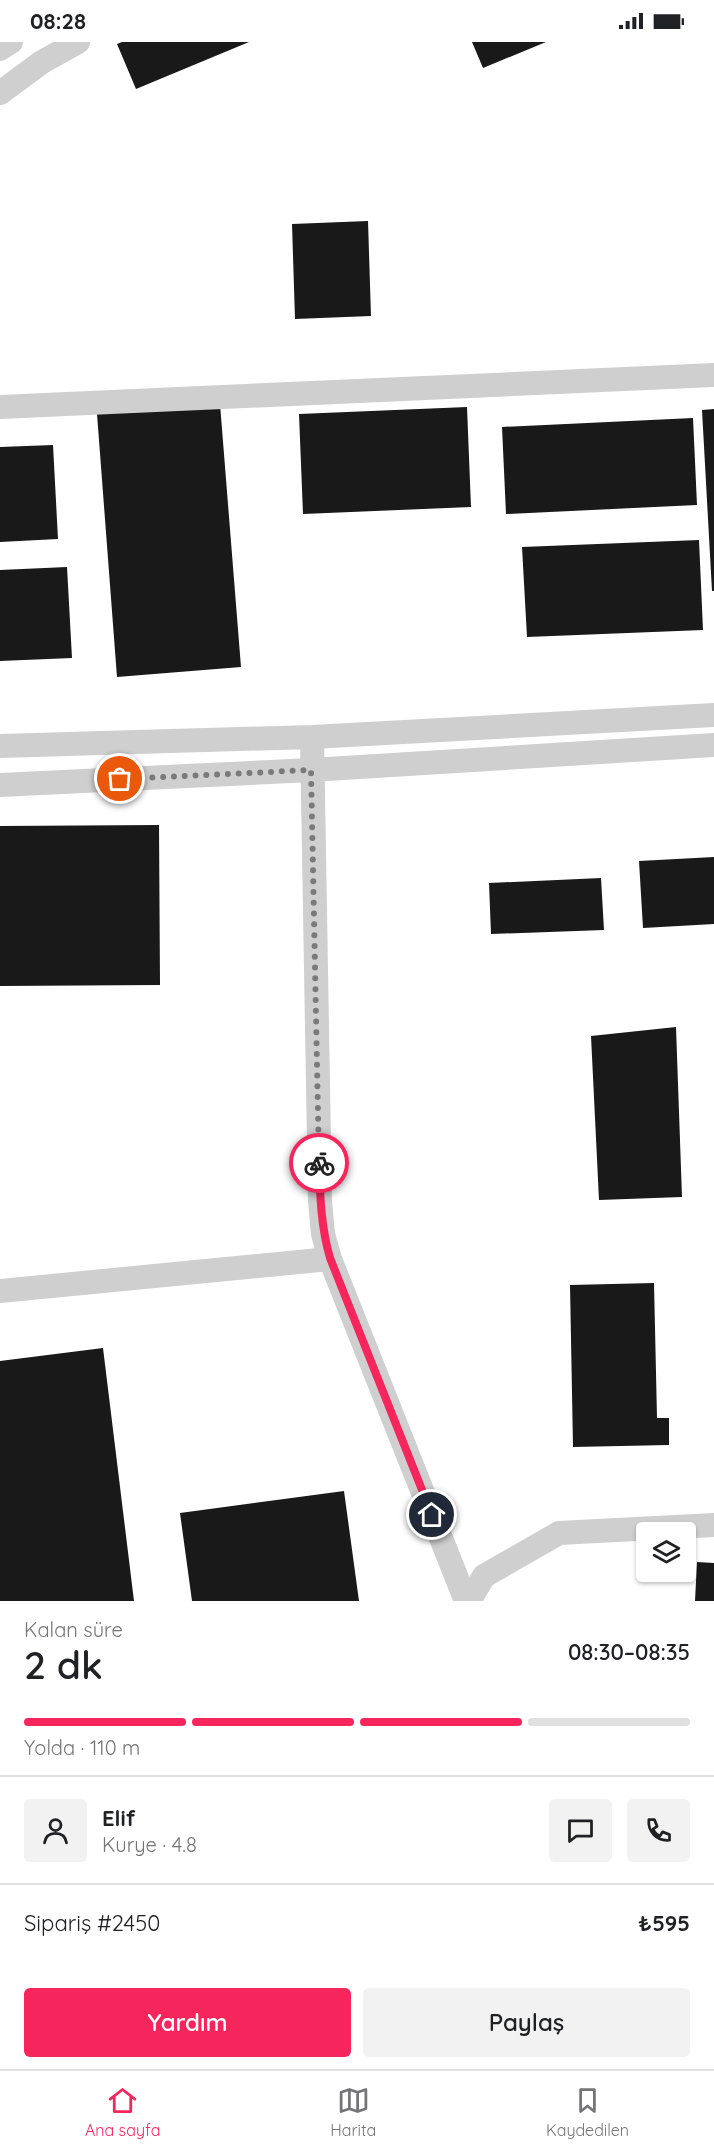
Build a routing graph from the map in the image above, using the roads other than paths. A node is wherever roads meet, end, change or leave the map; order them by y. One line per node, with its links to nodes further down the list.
1 (11, 42): 3 (lane)
2 (78, 42): 4 (lane)
3 (0, 49)
4 (0, 93)
5 (714, 375): 6 (lane)
6 (0, 407)
7 (714, 715): 8 (lane)
8 (312, 737): 10 (lane); 11 (lane)
9 (714, 745): 11 (lane)
10 (0, 746)
11 (311, 770): 12 (lane); 13 (lane)
12 (0, 785)
13 (330, 1258): 14 (lane); 16 (lane)
14 (0, 1291)
15 (714, 1525): 16 (lane)
16 (467, 1601)

